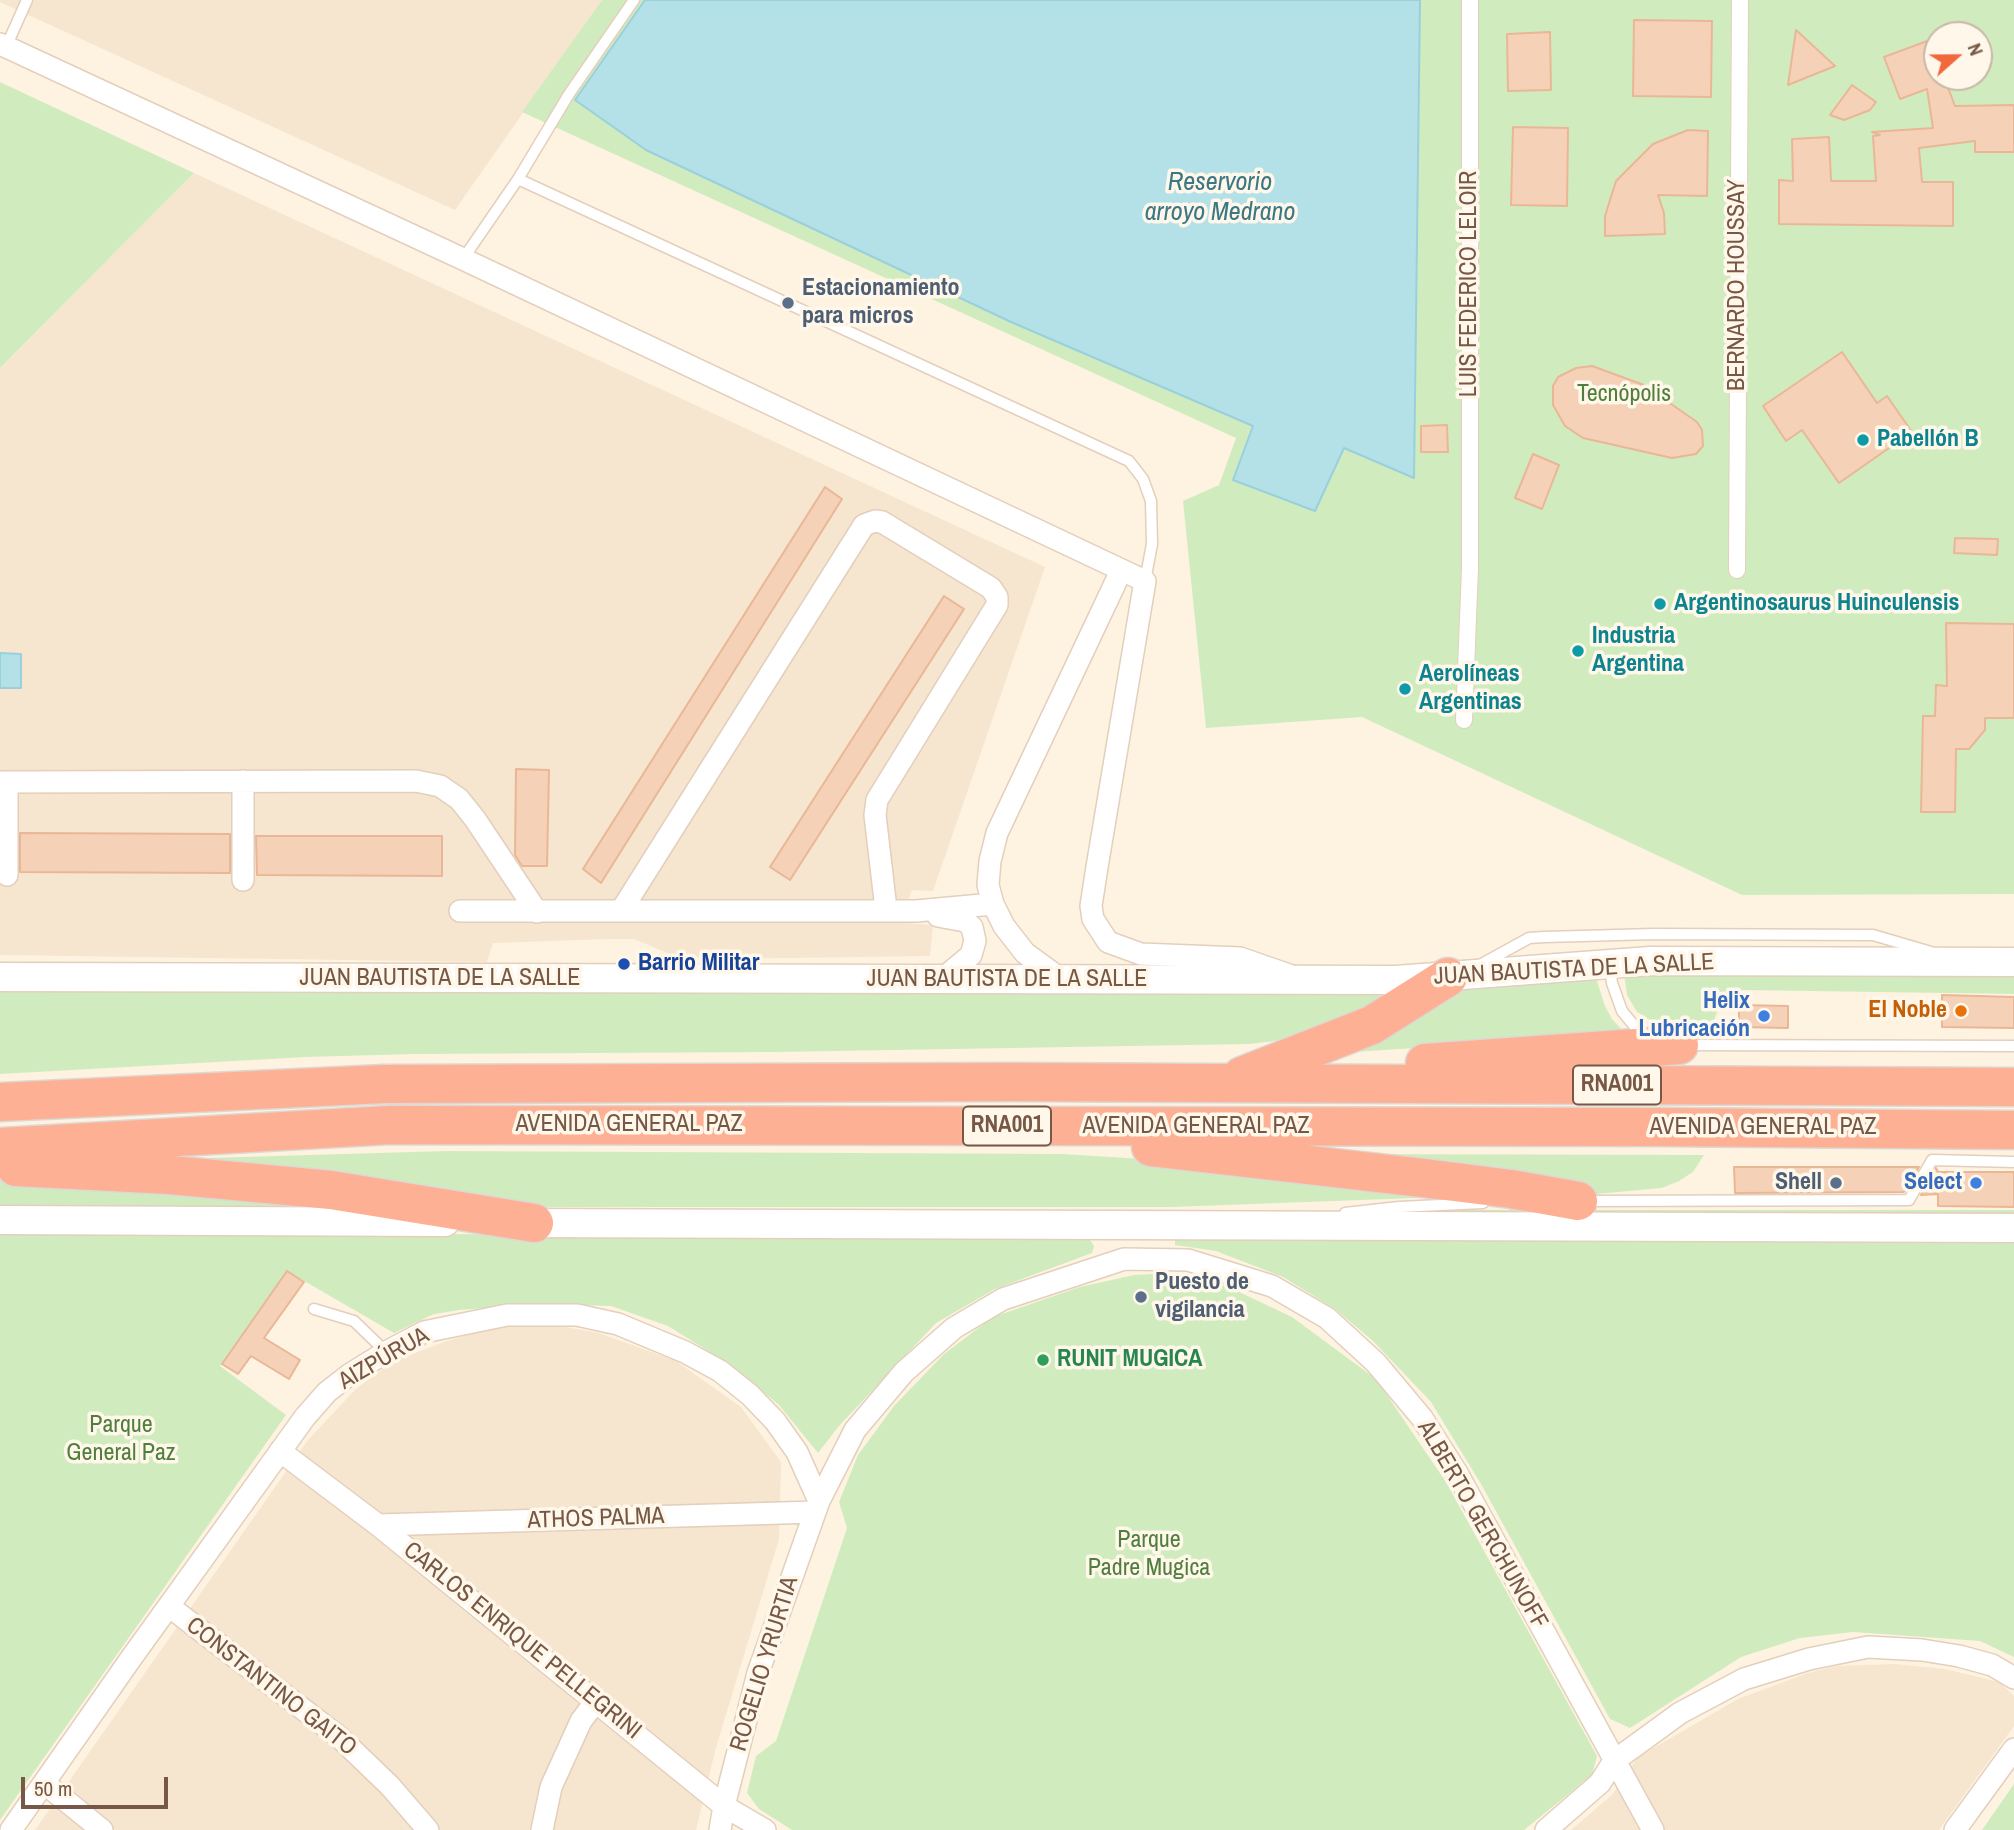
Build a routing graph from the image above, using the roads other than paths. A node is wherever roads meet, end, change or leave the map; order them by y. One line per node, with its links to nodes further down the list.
1 (27, 0): 5 (lane)
2 (634, 0): 6 (lane)
3 (1470, 0): 11 (street, LUIS FEDERICO LELOIR)
4 (1740, 0): 8 (street, BERNARDO HOUSSAY)
5 (3, 46): 7 (street)
6 (517, 179): 7 (lane); 10 (lane)
7 (463, 259): 9 (street)
8 (1737, 570)
9 (1121, 571): 10 (street); 16 (street)
10 (1145, 581): 29 (street)
11 (1464, 720)
12 (243, 781): 13 (street); 15 (street); 21 (street)
13 (4, 782): 14 (street)
14 (7, 875)
15 (243, 880)
16 (993, 904): 20 (street); 28 (street)
17 (886, 909): 19 (street); 19 (street); 20 (street)
18 (460, 911): 21 (street)
19 (621, 911): 21 (street)
20 (916, 911): 27 (street)
21 (537, 912)
22 (1964, 961): 23 (street, JUAN BAUTISTA DE LA SALLE); 24 (street, JUAN BAUTISTA DE LA SALLE); 25 (lane)
23 (2014, 962)
24 (1609, 964): 25 (street, JUAN BAUTISTA DE LA SALLE); 30 (lane)
25 (1454, 976): 29 (street, JUAN BAUTISTA DE LA SALLE); 32 (highway)
26 (0, 977): 27 (street, JUAN BAUTISTA DE LA SALLE)
27 (941, 980): 28 (street, JUAN BAUTISTA DE LA SALLE)
28 (1062, 980): 29 (street, JUAN BAUTISTA DE LA SALLE)
29 (1307, 981)
30 (1679, 1045): 31 (lane); 32 (highway)
31 (2014, 1046)
32 (1221, 1084): 33 (highway, AVENIDA GENERAL PAZ / RNA001); 34 (highway, AVENIDA GENERAL PAZ / RNA001)
33 (2014, 1087)
34 (0, 1102)
35 (1017, 1126): 36 (highway, AVENIDA GENERAL PAZ / RNA001); 37 (highway, AVENIDA GENERAL PAZ / RNA001); 40 (highway)
36 (2014, 1130)
37 (0, 1147)
38 (2014, 1162): 40 (lane)
39 (0, 1166): 44 (highway)
40 (1578, 1201): 42 (lane)
41 (1495, 1202): 46 (lane)
42 (1509, 1202)
43 (0, 1220): 44 (street)
44 (534, 1223): 45 (street)
45 (1125, 1226): 46 (street); 48 (street)
46 (1245, 1226): 47 (street)
47 (2014, 1228)
48 (1124, 1259): 52 (street, ALBERTO GERCHUNOFF); 58 (street, ALBERTO GERCHUNOFF)
49 (314, 1309): 50 (lane)
50 (386, 1352): 51 (street, AIZPÚRUA); 52 (street, AIZPÚRUA)
51 (280, 1451): 53 (street, CARLOS ENRIQUE PELLEGRINI); 54 (street, AIZPÚRUA)
52 (817, 1506): 53 (street, ATHOS PALMA); 60 (street, ROGELIO YRURTIA)
53 (378, 1525): 56 (street, CARLOS ENRIQUE PELLEGRINI)
54 (170, 1607): 59 (street, AIZPÚRUA); 63 (street, CONSTANTINO GAITO)
55 (2014, 1678): 58 (street)
56 (596, 1701): 60 (street, CARLOS ENRIQUE PELLEGRINI); 64 (street)
57 (2014, 1749): 69 (street)
58 (1614, 1761): 67 (street); 68 (street, ALBERTO GERCHUNOFF)
59 (44, 1783): 61 (street, AIZPÚRUA); 62 (street)
60 (724, 1806): 65 (street, ROGELIO YRURTIA); 66 (street, CARLOS ENRIQUE PELLEGRINI)
61 (11, 1830)
62 (102, 1830)
63 (428, 1830)
64 (542, 1830)
65 (720, 1830)
66 (765, 1830)
67 (1546, 1830)
68 (1653, 1830)
69 (1955, 1830)

